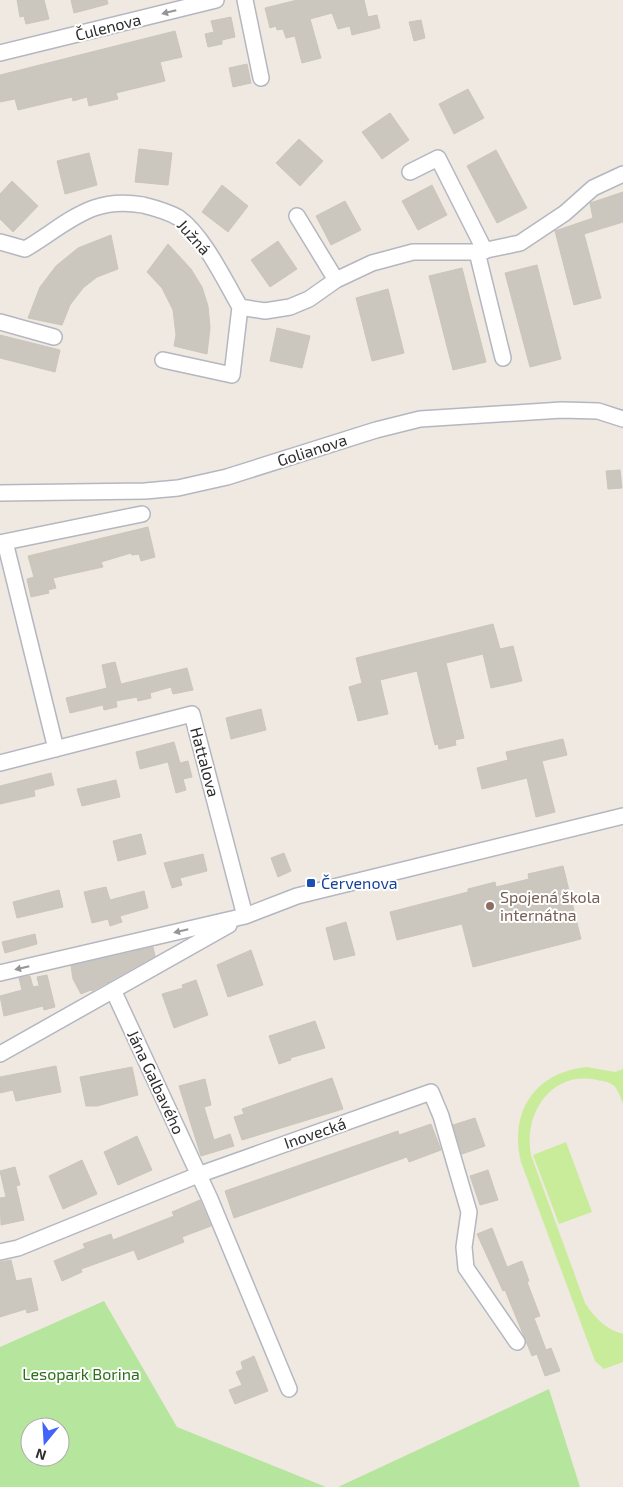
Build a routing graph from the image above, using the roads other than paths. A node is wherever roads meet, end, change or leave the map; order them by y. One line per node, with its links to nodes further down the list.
1 (216, 0): 3 (street, Čulenova, one-way to 3)
2 (244, 0): 4 (street)
3 (0, 53)
4 (261, 78)
5 (410, 172): 9 (street)
6 (623, 174): 9 (street)
7 (297, 216): 10 (street)
8 (0, 242): 11 (street, Južná)
9 (481, 252): 10 (street); 14 (street)
10 (336, 280): 11 (street)
11 (240, 307): 15 (street)
12 (0, 322): 13 (street)
13 (54, 337)
14 (503, 358)
15 (163, 360)
16 (623, 419): 17 (street, Golianova)
17 (0, 493)
18 (142, 514): 19 (street)
19 (2, 542): 20 (street)
20 (56, 749): 21 (street, Hattalova); 23 (street, Hattalova)
21 (0, 763)
22 (623, 816): 23 (street)
23 (245, 916): 24 (street, one-way to 24); 25 (street)
24 (0, 973)
25 (113, 990): 26 (street); 27 (street, Jána Galbavého)
26 (0, 1054)
27 (198, 1174): 28 (street, Inovecká); 29 (street, Inovecká); 30 (street)
28 (0, 1252)
29 (518, 1342)
30 (289, 1388)

